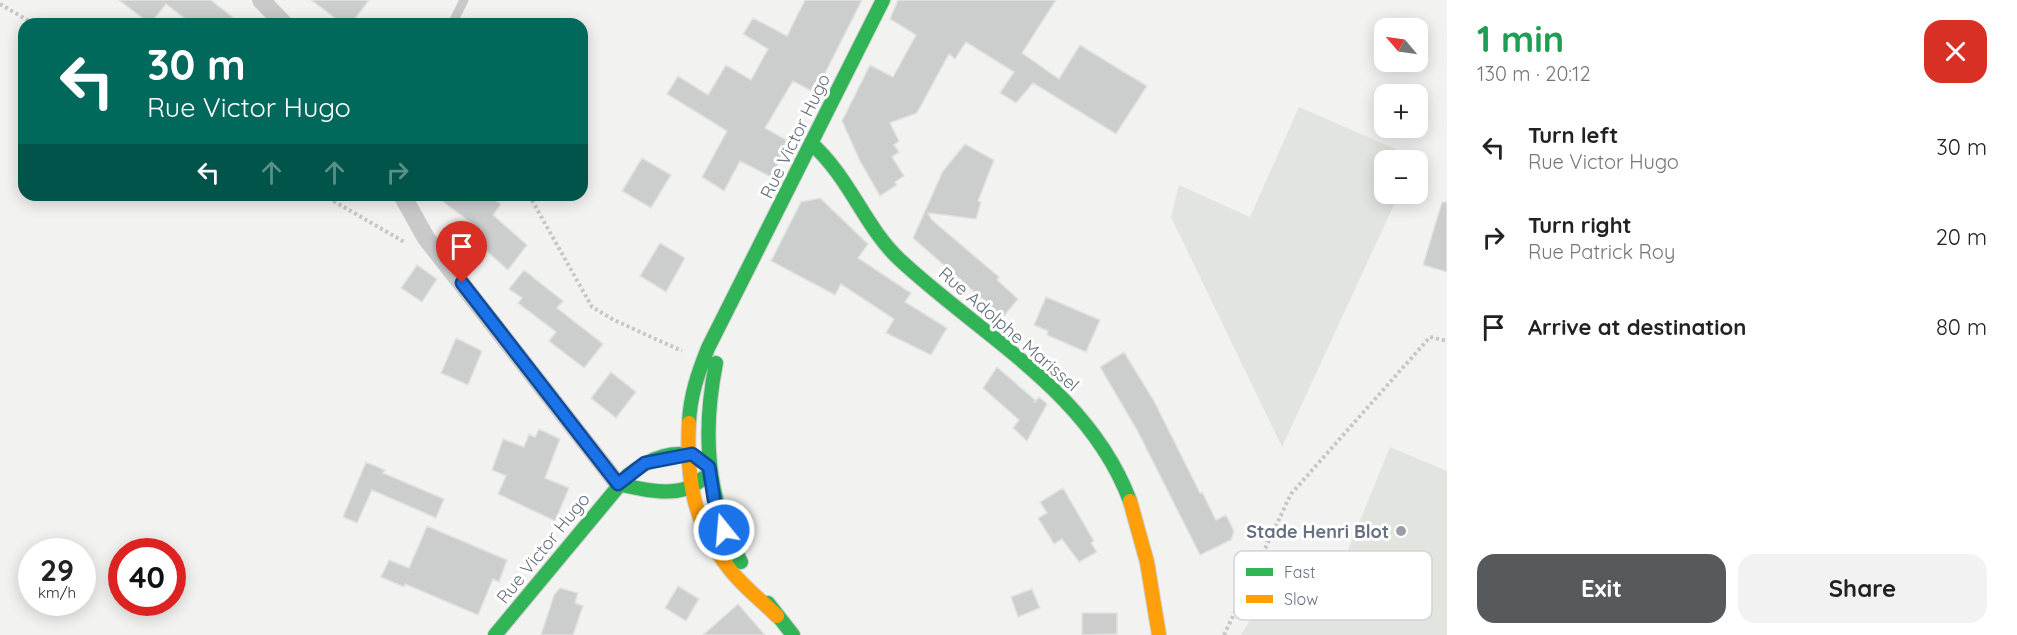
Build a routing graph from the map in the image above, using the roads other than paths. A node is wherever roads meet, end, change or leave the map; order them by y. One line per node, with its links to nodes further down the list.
1 (261, 0): 4 (street)
2 (464, 0): 5 (lane)
3 (883, 0): 6 (street, Rue Victor Hugo)
4 (278, 18)
5 (455, 18)
6 (811, 143): 8 (street, Rue Victor Hugo); 16 (street, Rue Adolphe Marissel)
7 (405, 201): 11 (street)
8 (740, 289): 9 (street, Rue Victor Hugo); 10 (street, Rue Victor Hugo)
9 (686, 453): 10 (street); 11 (street, Rue Victor Hugo); 12 (street, Rue Victor Hugo)
10 (709, 467): 12 (street); 13 (street, Rue Victor Hugo)
11 (618, 484): 12 (street); 14 (street, Rue Victor Hugo)
12 (691, 488): 13 (street, Rue Victor Hugo)
13 (777, 616): 15 (street)
14 (495, 635)
15 (794, 635)
16 (1159, 635)

